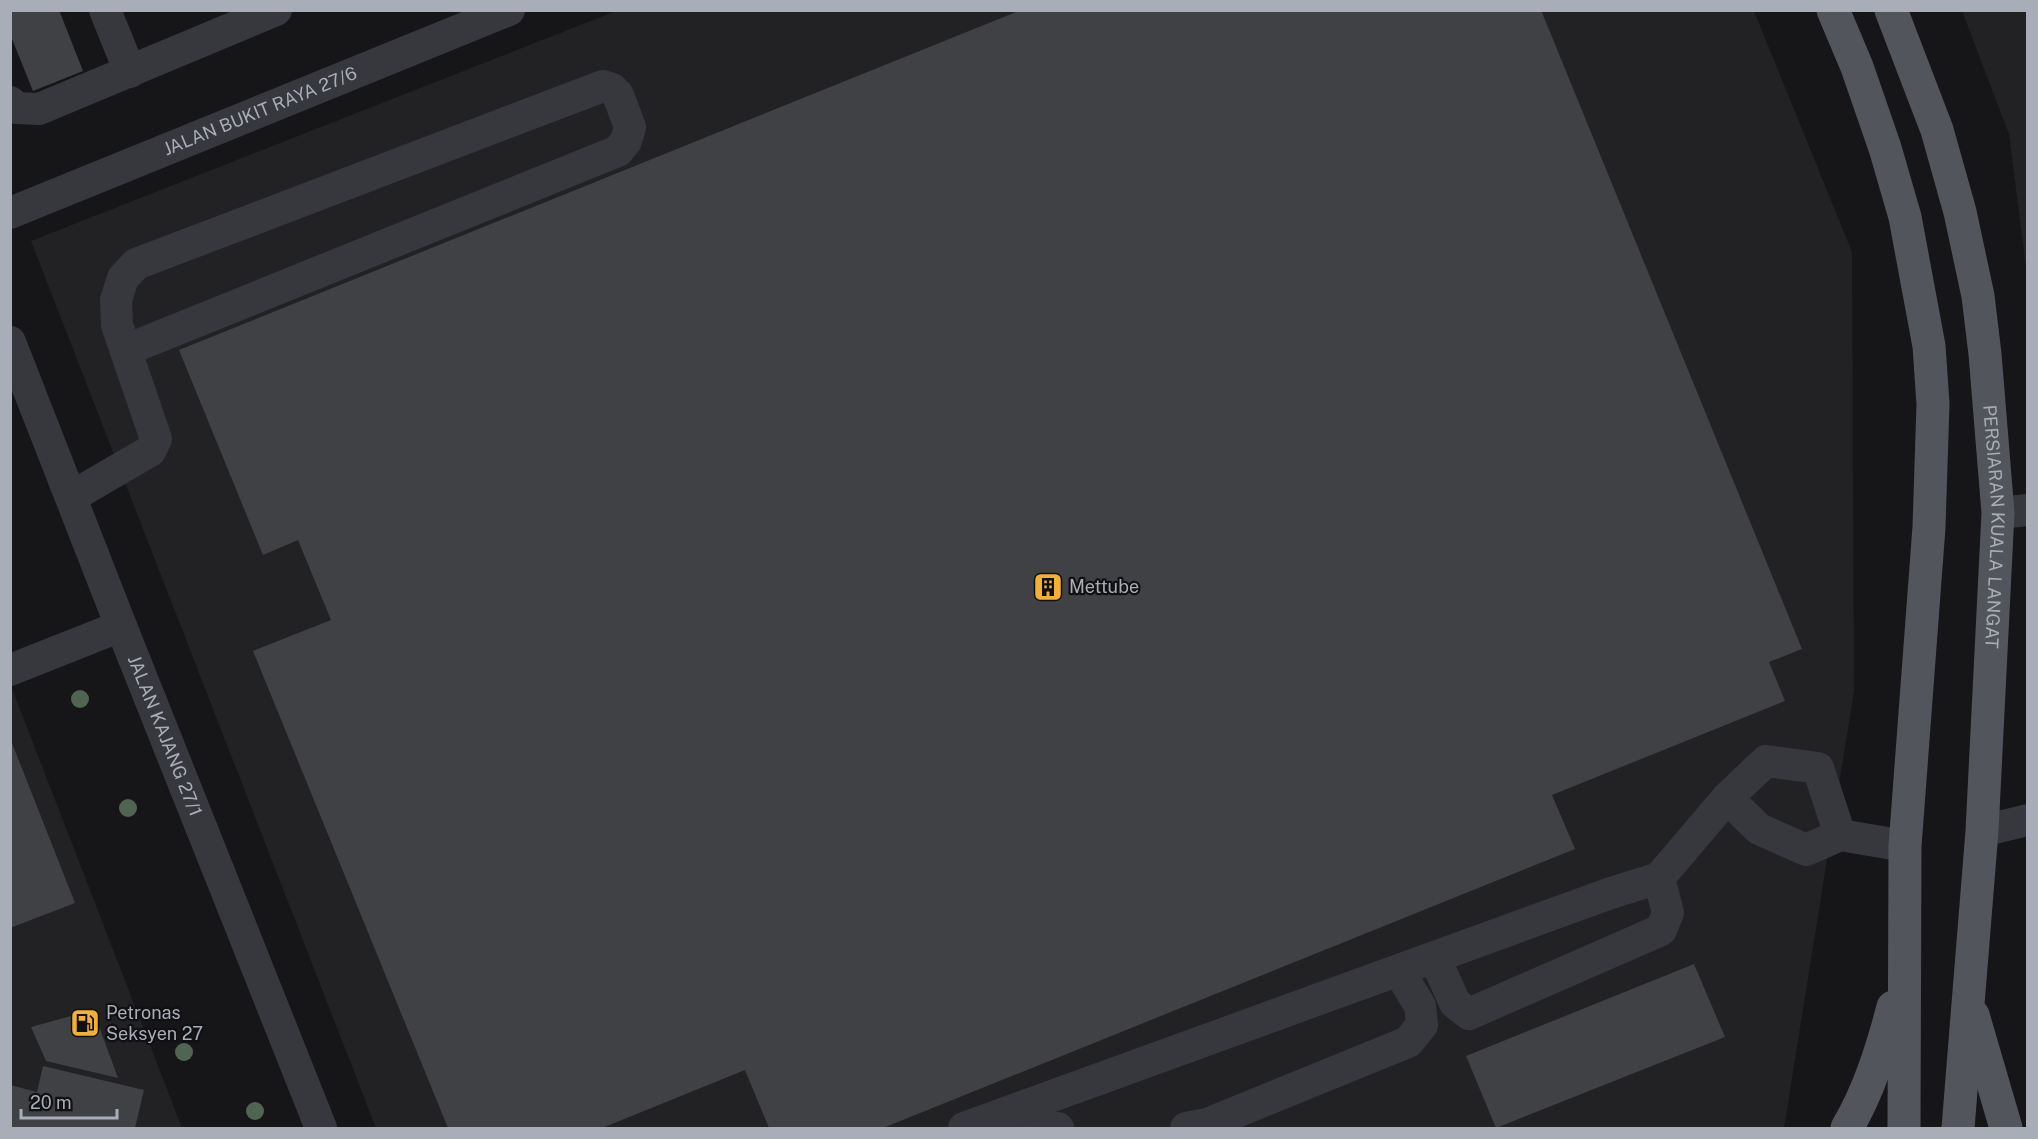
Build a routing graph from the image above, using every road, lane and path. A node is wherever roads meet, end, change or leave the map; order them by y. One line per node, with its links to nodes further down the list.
1 (105, 10): 8 (street)
2 (276, 10): 8 (street)
3 (509, 10): 10 (street, JALAN BUKIT RAYA 27/6)
4 (1833, 10): 7 (main road)
5 (1891, 10): 6 (main road, PERSIARAN KUALA LANGAT)
6 (1907, 51): 7 (main road); 14 (main road, PERSIARAN KUALA LANGAT)
7 (1857, 67): 21 (main road)
8 (130, 72): 9 (street)
9 (10, 102)
10 (10, 213)
11 (10, 342): 13 (street, JALAN KAJANG 27/1)
12 (126, 350): 12 (street); 13 (street)
13 (71, 497): 15 (street, JALAN KAJANG 27/1)
14 (2013, 511): 19 (main road, PERSIARAN KUALA LANGAT)
15 (121, 626): 16 (street); 28 (street, JALAN KAJANG 27/1)
16 (10, 670)
17 (1727, 798): 20 (street); 20 (street); 22 (street)
18 (2028, 820): 19 (street)
19 (1982, 831): 26 (main road, PERSIARAN KUALA LANGAT)
20 (1840, 835): 21 (street)
21 (1905, 846): 24 (main road)
22 (1659, 878): 23 (street); 23 (street)
23 (1435, 958): 25 (street)
24 (1905, 963): 31 (main road); 32 (main road)
25 (1400, 971): 27 (street); 30 (street)
26 (1968, 999): 33 (main road, PERSIARAN KUALA LANGAT); 34 (main road)
27 (970, 1127): 29 (street)
28 (321, 1128)
29 (1058, 1128)
30 (1186, 1128)
31 (1847, 1128)
32 (1904, 1128)
33 (1958, 1128)
34 (2006, 1128)

